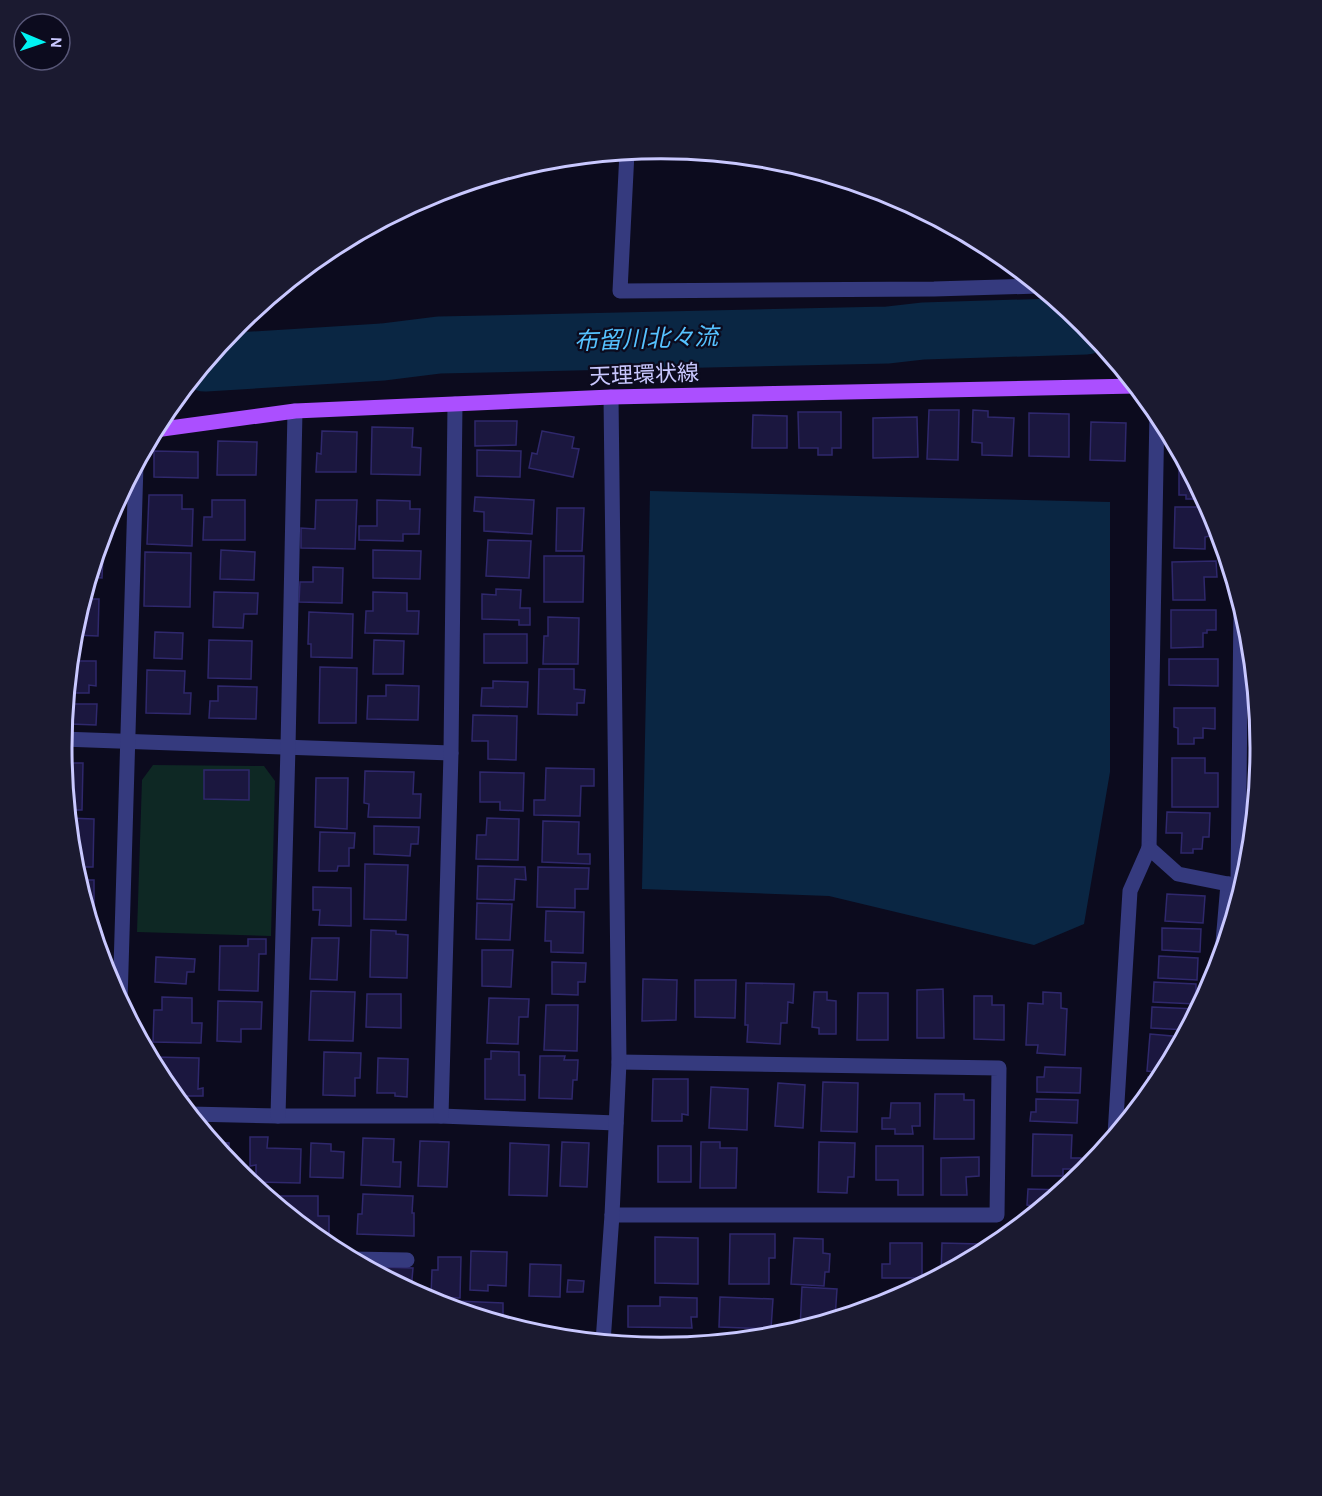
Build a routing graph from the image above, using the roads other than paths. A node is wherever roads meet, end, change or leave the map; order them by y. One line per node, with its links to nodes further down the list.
1 (627, 160): 2 (street)
2 (1026, 286)
3 (1126, 386): 4 (main road, 天理環状線)
4 (610, 397): 5 (main road, 天理環状線); 19 (street)
5 (455, 405): 6 (main road, 天理環状線); 14 (street)
6 (295, 411): 7 (main road, 天理環状線); 13 (street)
7 (166, 428)
8 (1156, 429): 15 (street)
9 (135, 482): 12 (street)
10 (1240, 641): 16 (street)
11 (72, 739): 12 (street)
12 (127, 741): 13 (street); 18 (street)
13 (288, 747): 14 (street); 21 (street)
14 (451, 753): 22 (street)
15 (1149, 848): 17 (street); 23 (street)
16 (1236, 875)
17 (1234, 885)
18 (121, 981)
19 (619, 1062): 24 (street); 25 (street)
20 (200, 1114): 21 (street)
21 (278, 1116): 22 (street)
22 (441, 1116): 24 (street)
23 (1116, 1122)
24 (616, 1123): 25 (street)
25 (612, 1215): 28 (street)
26 (370, 1260): 27 (street)
27 (406, 1260)
28 (604, 1334)

